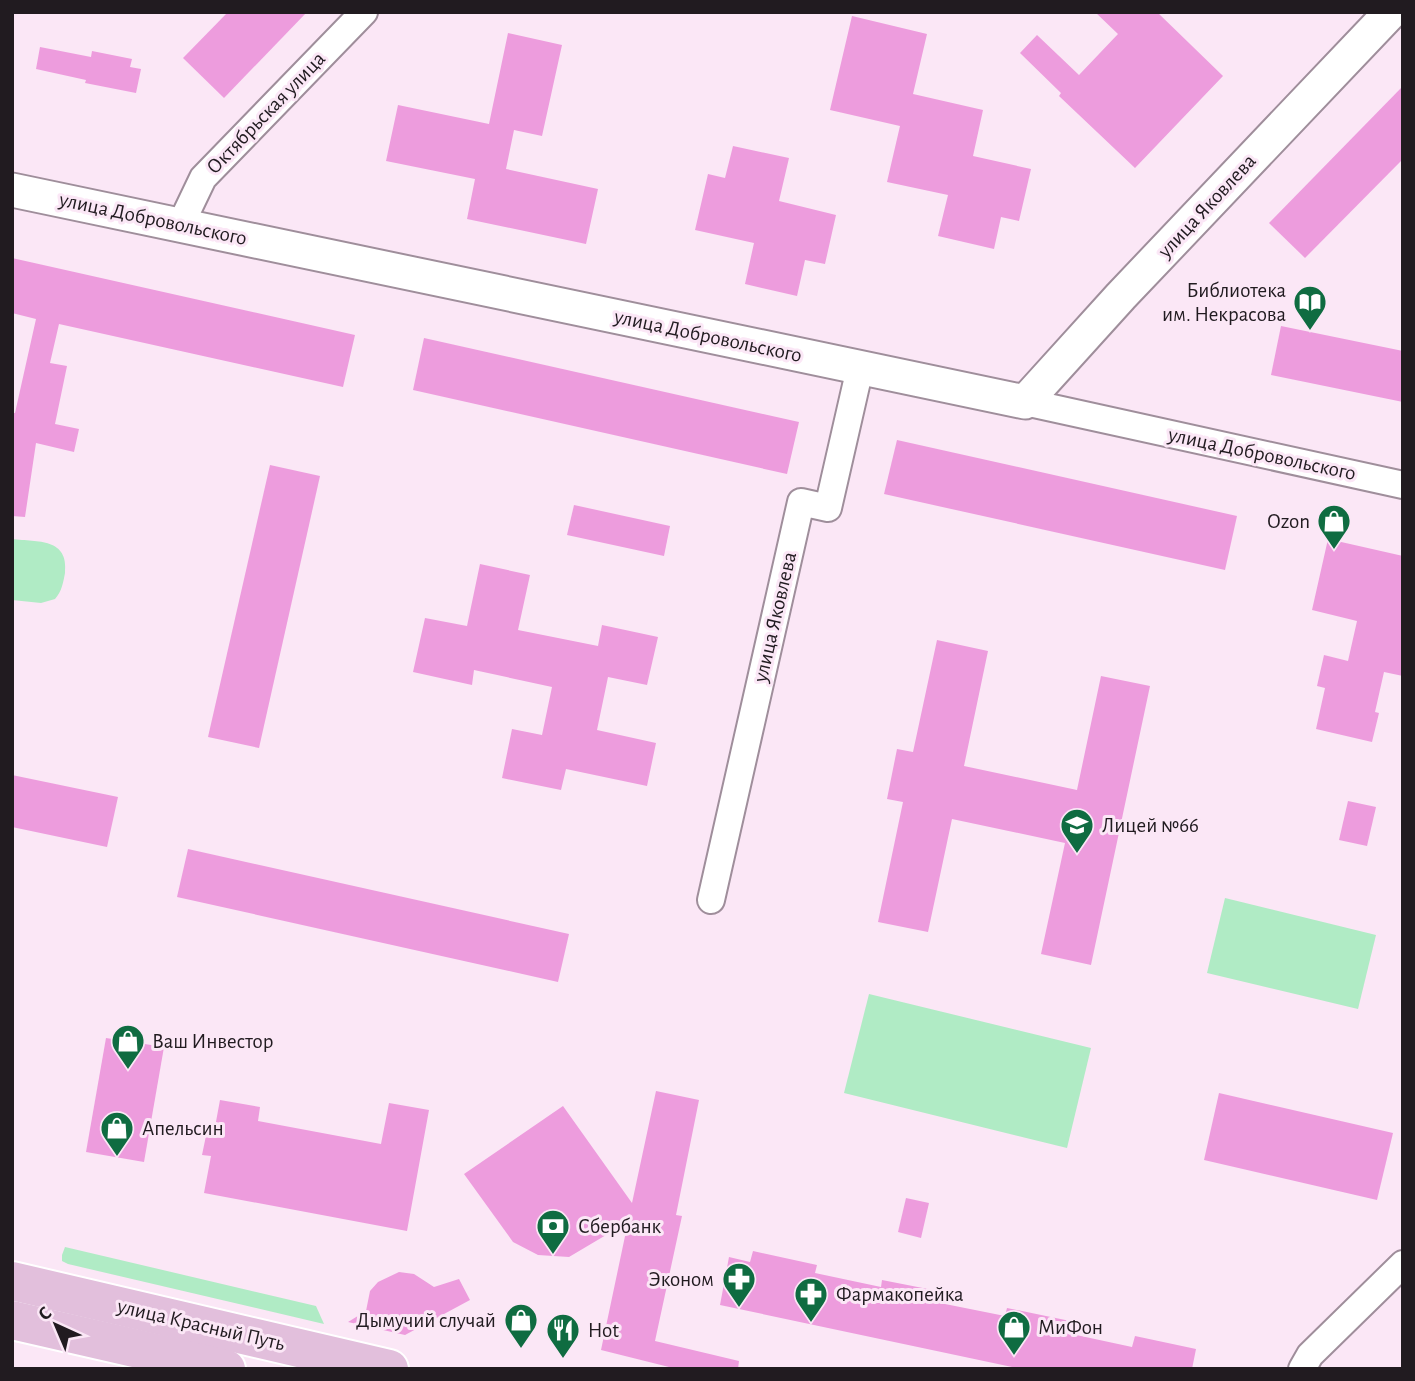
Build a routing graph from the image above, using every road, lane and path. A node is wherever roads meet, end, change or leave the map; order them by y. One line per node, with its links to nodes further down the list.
1 (364, 12): 4 (street, Октябрьская улица)
2 (1391, 12): 6 (street, улица Яковлева)
3 (12, 190): 4 (street, улица Добровольского)
4 (181, 224): 5 (street, улица Добровольского)
5 (860, 368): 6 (street, улица Добровольского); 8 (street, улица Яковлева)
6 (1025, 402): 7 (street, улица Добровольского)
7 (1403, 485)
8 (711, 900)
9 (1403, 1264): 14 (street)
10 (12, 1281): 13 (main road, улица Красный Путь)
11 (12, 1320): 12 (main road, улица Красный Путь)
12 (226, 1369)
13 (390, 1369)
14 (1302, 1369)

